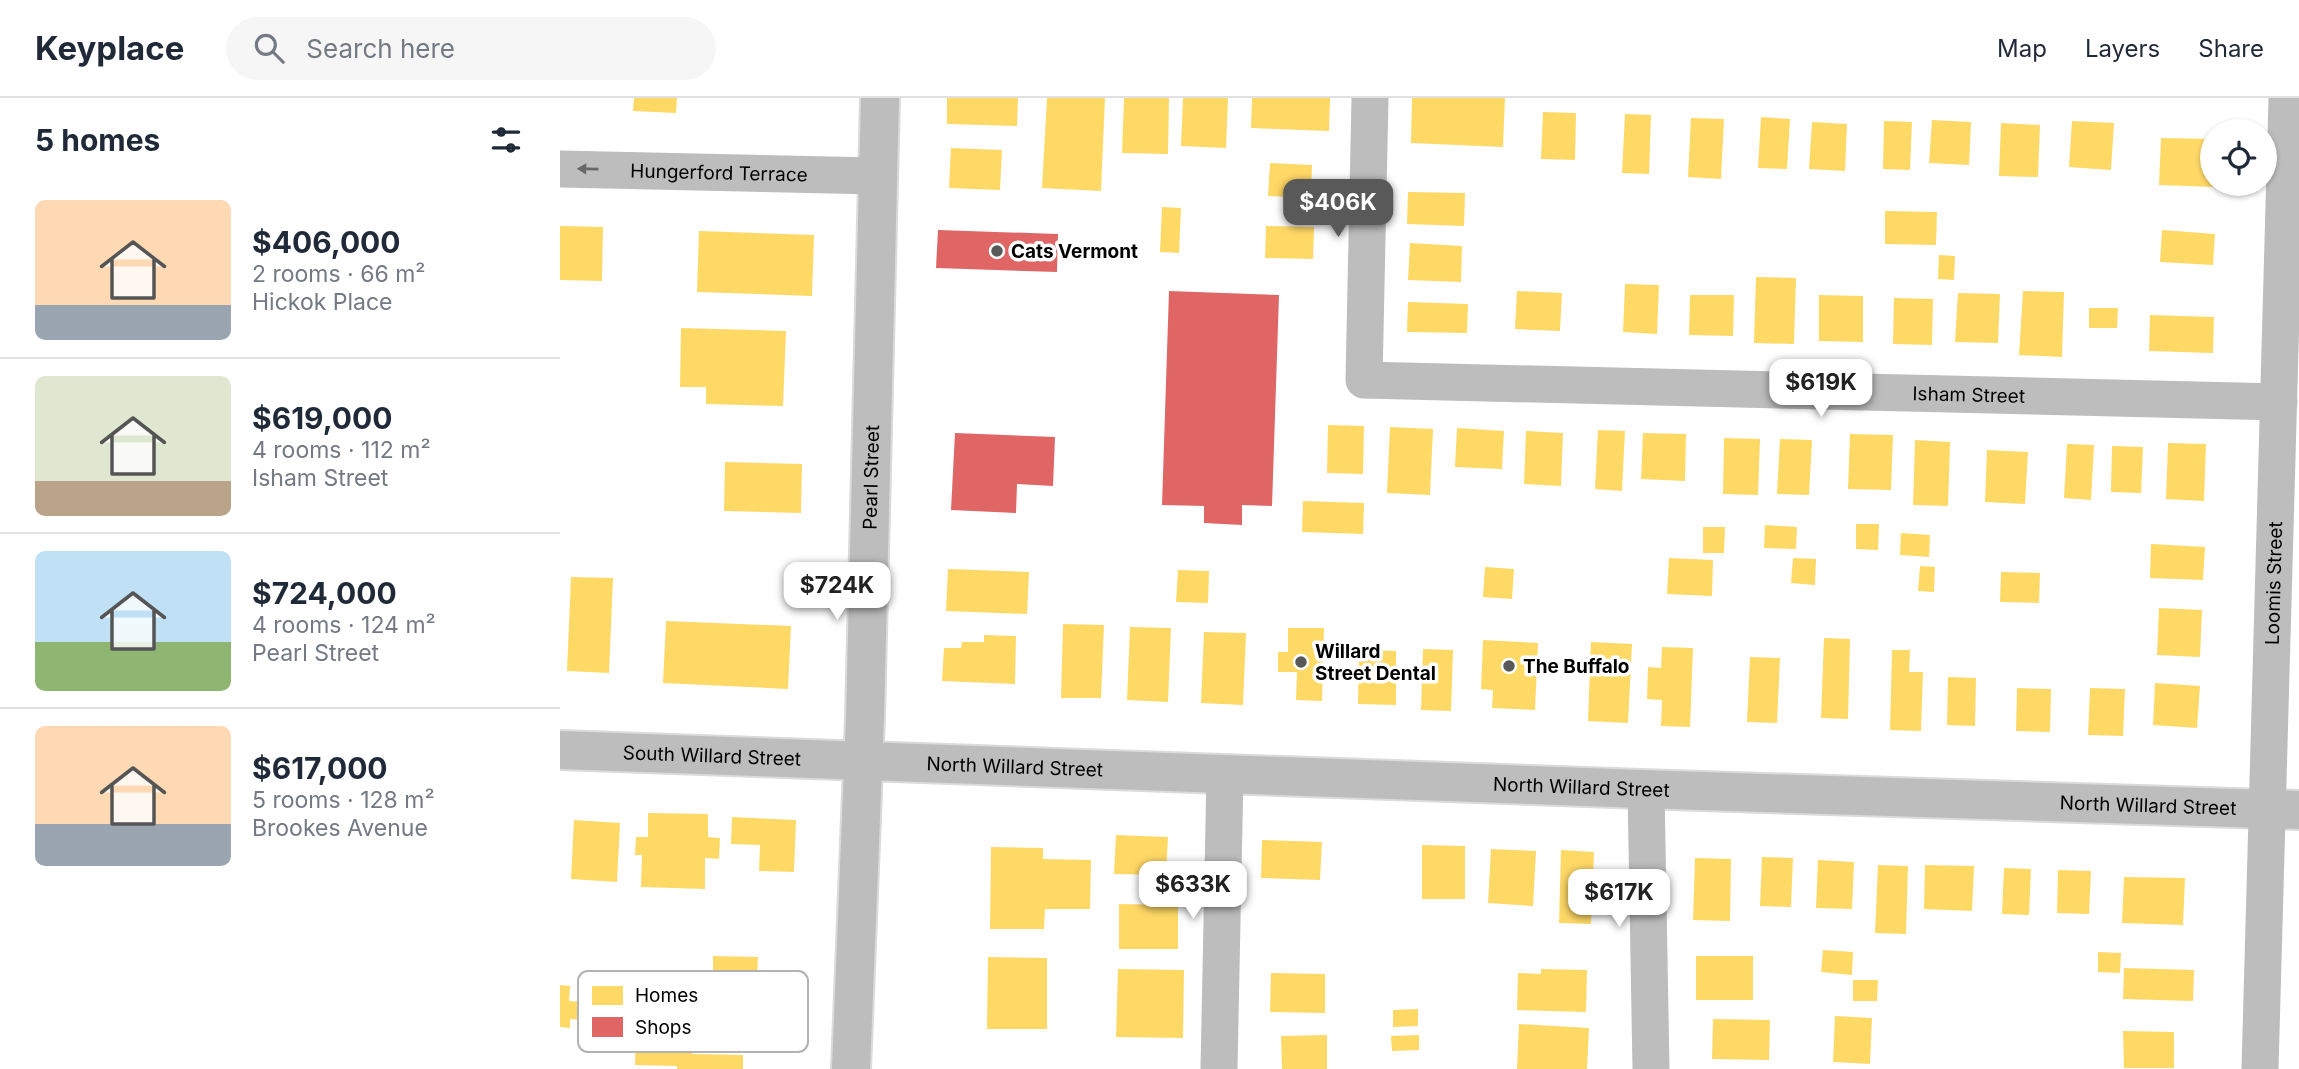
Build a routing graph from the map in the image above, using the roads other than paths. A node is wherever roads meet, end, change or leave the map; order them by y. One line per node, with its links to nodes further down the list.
1 (880, 98): 5 (main road, Pearl Street)
2 (1370, 98): 6 (street, Isham Street)
3 (2287, 98): 6 (street, Loomis Street)
4 (560, 169): 5 (street, Hungerford Terrace, one-way to 4)
5 (877, 176): 9 (main road, Pearl Street)
6 (2279, 401): 7 (street, Loomis Street)
7 (2288, 460): 12 (street, Loomis Street)
8 (560, 750): 9 (main road, South Willard Street)
9 (863, 761): 10 (main road, North Willard Street); 13 (main road, Pearl Street)
10 (1225, 774): 11 (main road, North Willard Street); 14 (street)
11 (1646, 789): 12 (main road, North Willard Street); 15 (street)
12 (2283, 810): 16 (street, Loomis Street)
13 (852, 1069)
14 (1219, 1069)
15 (1651, 1069)
16 (2260, 1069)

